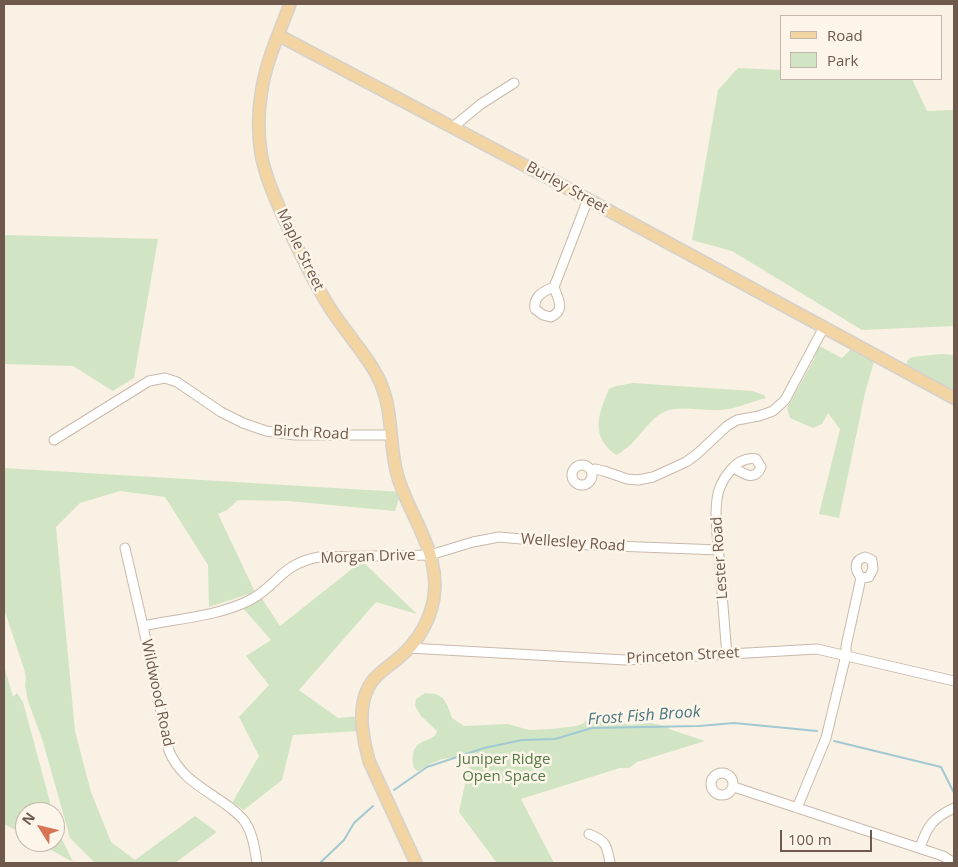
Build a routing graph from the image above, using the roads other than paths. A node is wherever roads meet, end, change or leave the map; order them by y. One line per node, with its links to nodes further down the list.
1 (290, 4): 2 (main road, Maple Street)
2 (278, 35): 4 (main road, Burley Street); 9 (main road, Maple Street)
3 (514, 84): 4 (street)
4 (453, 127): 5 (main road, Burley Street)
5 (588, 200): 6 (street); 7 (main road, Burley Street)
6 (554, 287)
7 (824, 327): 8 (main road, Burley Street); 12 (street)
8 (954, 398)
9 (390, 436): 10 (street, Birch Road); 15 (main road, Maple Street)
10 (54, 440)
11 (734, 468): 14 (street, Lester Road)
12 (592, 471)
13 (125, 548): 17 (street, Wildwood Road)
14 (719, 550): 15 (street, Wellesley Road); 19 (street, Lester Road)
15 (430, 555): 17 (street, Morgan Drive); 18 (main road, Maple Street)
16 (862, 578): 20 (street)
17 (143, 626): 27 (street, Wildwood Road)
18 (408, 648): 19 (street, Princeton Street); 28 (main road, Maple Street)
19 (727, 654): 20 (street, Princeton Street)
20 (846, 655): 21 (street, Princeton Street); 23 (street)
21 (954, 681)
22 (734, 787): 23 (street)
23 (796, 808): 26 (street)
24 (954, 808): 26 (street)
25 (589, 834): 29 (street)
26 (920, 848): 30 (street)
27 (257, 863)
28 (416, 863)
29 (610, 863)
30 (954, 863)

